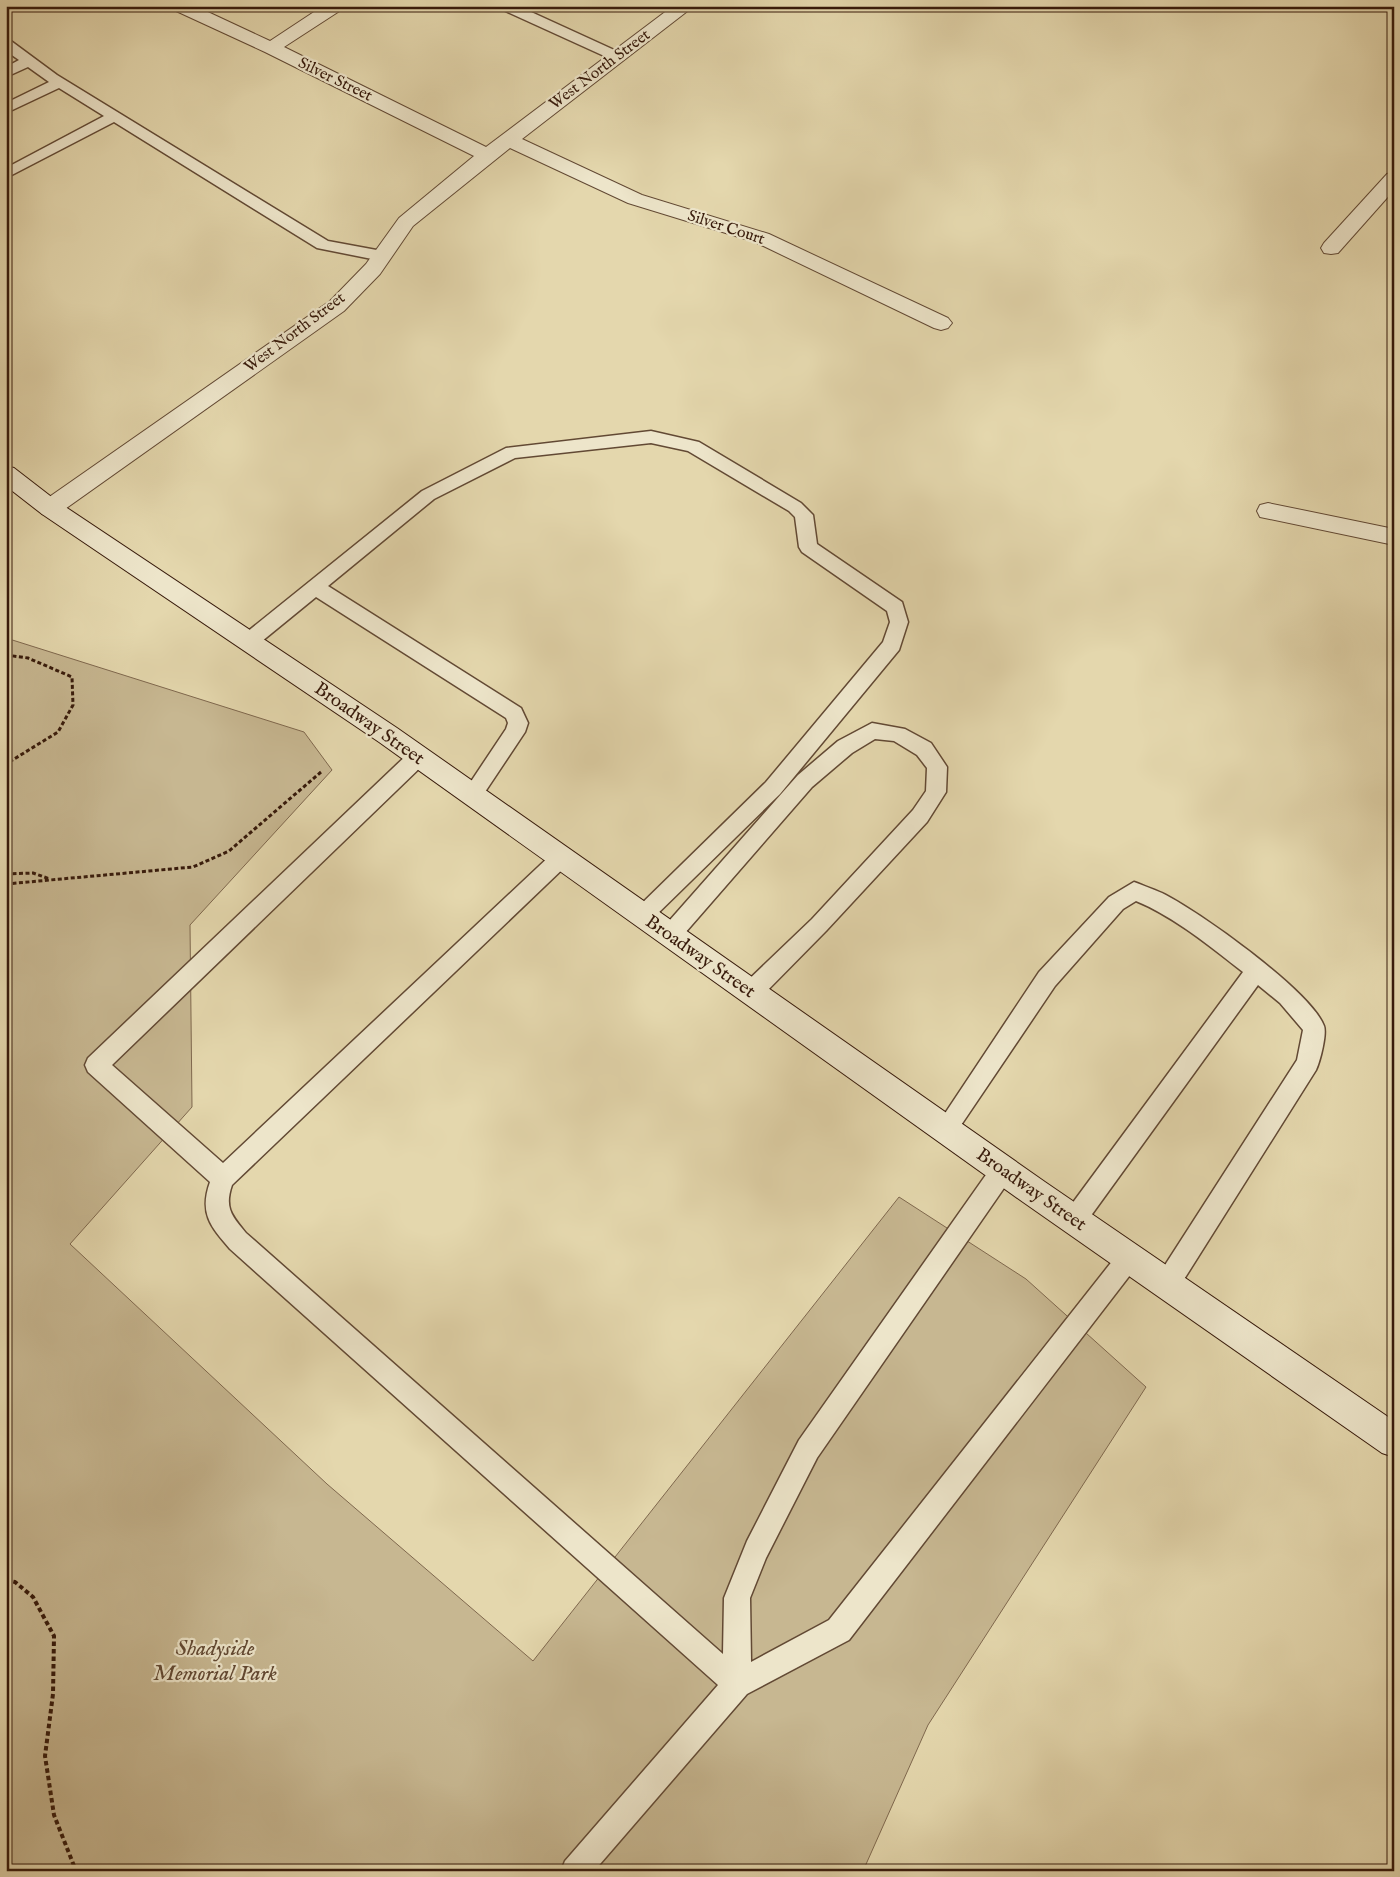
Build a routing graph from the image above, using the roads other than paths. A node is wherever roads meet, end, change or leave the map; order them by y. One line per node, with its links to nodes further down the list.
1 (180, 6): 6 (street, Silver Street)
2 (335, 6): 6 (street)
3 (506, 6): 7 (lane)
4 (685, 6): 7 (street, West North Street)
5 (6, 44): 8 (lane)
6 (271, 48): 14 (street, Silver Street)
7 (618, 57): 13 (street, West North Street)
8 (29, 61): 9 (lane); 10 (lane)
9 (6, 74)
10 (60, 82): 11 (lane); 12 (lane)
11 (6, 109)
12 (115, 116): 15 (lane); 18 (lane)
13 (509, 140): 14 (street, West North Street); 19 (street, Silver Court)
14 (488, 156): 18 (street, West North Street)
15 (6, 174)
16 (1394, 178): 17 (street)
17 (1331, 248)
18 (382, 256): 21 (street, West North Street)
19 (941, 323)
20 (6, 474): 21 (street, Broadway Street)
21 (50, 508): 25 (street, Broadway Street)
22 (1268, 511): 23 (street)
23 (1394, 537)
24 (315, 587): 25 (lane); 27 (lane); 29 (lane)
25 (248, 642): 26 (street, Broadway Street)
26 (418, 757): 27 (street, Broadway Street); 35 (lane)
27 (472, 795): 28 (street, Broadway Street)
28 (560, 858): 29 (street, Broadway Street); 35 (lane)
29 (642, 916): 30 (street, Broadway Street)
30 (670, 935): 32 (street, Broadway Street); 32 (lane)
31 (1256, 971): 33 (lane); 36 (lane); 38 (lane)
32 (751, 992): 33 (street, Broadway Street)
33 (945, 1130): 34 (street, Broadway Street)
34 (1003, 1170): 36 (street, Broadway Street); 40 (lane)
35 (223, 1178): 40 (lane)
36 (1074, 1220): 37 (street, Broadway Street)
37 (1129, 1258): 38 (street, Broadway Street); 40 (lane)
38 (1167, 1284): 39 (street, Broadway Street)
39 (1394, 1441)
40 (737, 1684): 41 (lane)
41 (576, 1871)

